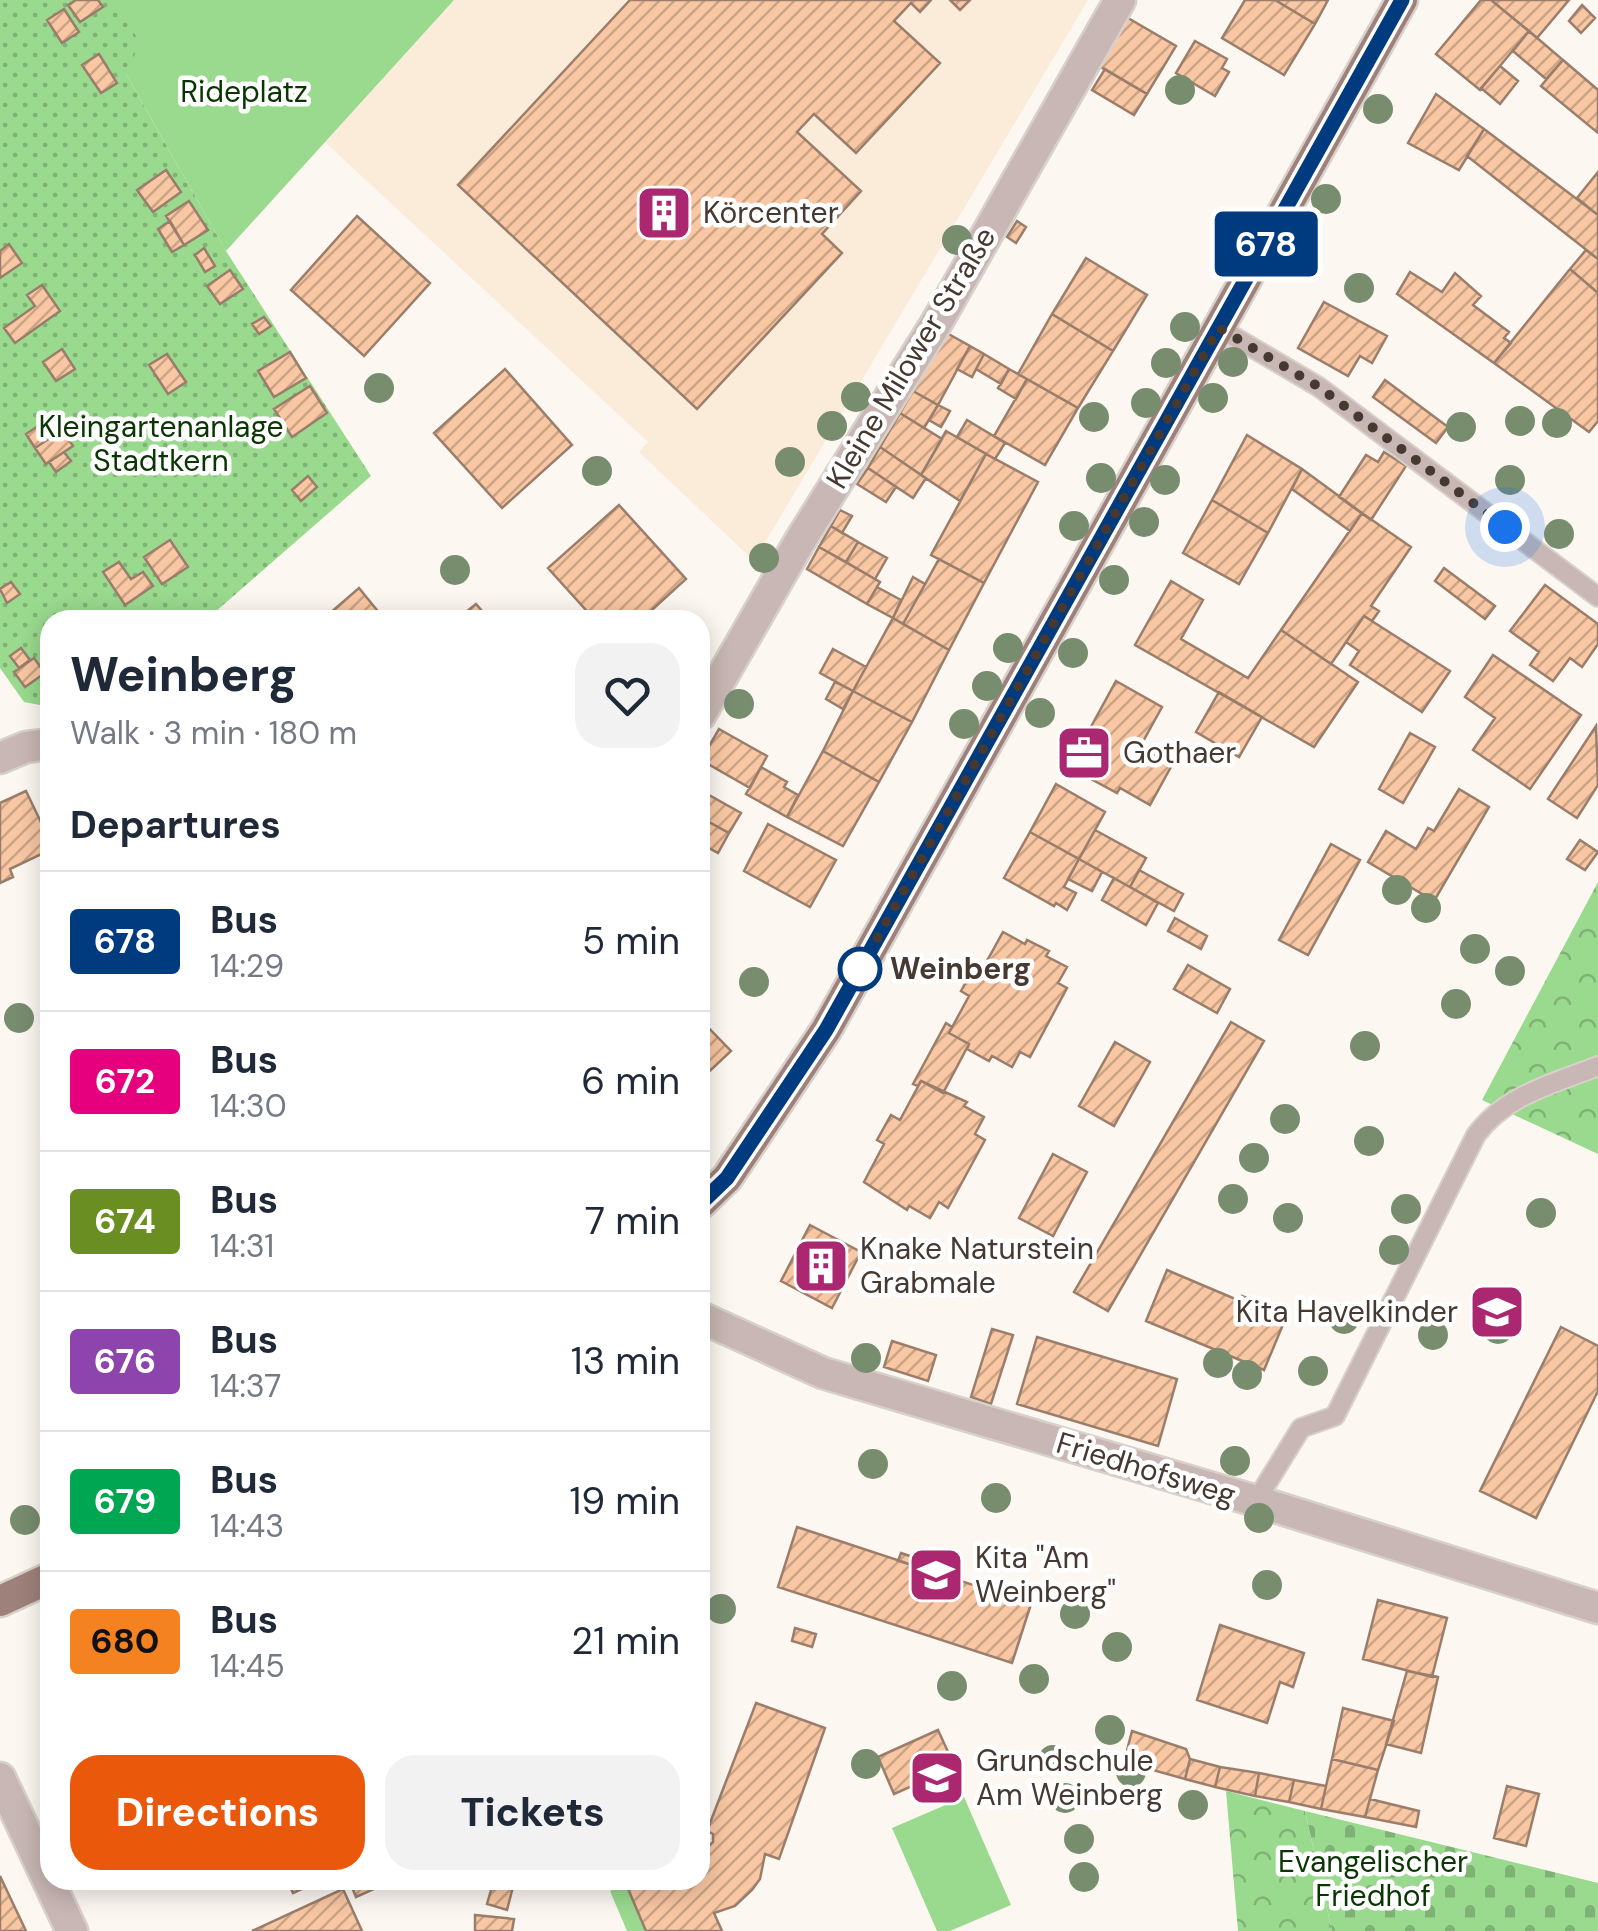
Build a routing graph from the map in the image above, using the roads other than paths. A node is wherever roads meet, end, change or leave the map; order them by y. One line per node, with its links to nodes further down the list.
1 (1120, 0): 5 (street, Kleine Milower Straße)
2 (1402, 0): 3 (main road)
3 (1219, 328): 4 (lane); 9 (main road)
4 (1598, 597)
5 (710, 698)
6 (40, 745): 7 (street)
7 (0, 758)
8 (1598, 1066): 11 (lane)
9 (710, 1193)
10 (710, 1321): 11 (street, Friedhofsweg)
11 (1256, 1501): 14 (street, Friedhofsweg)
12 (40, 1583): 13 (main road)
13 (0, 1602)
14 (1598, 1608)
15 (1, 1784): 16 (street)
16 (40, 1865)
17 (52, 1890): 18 (street)
18 (72, 1931)

